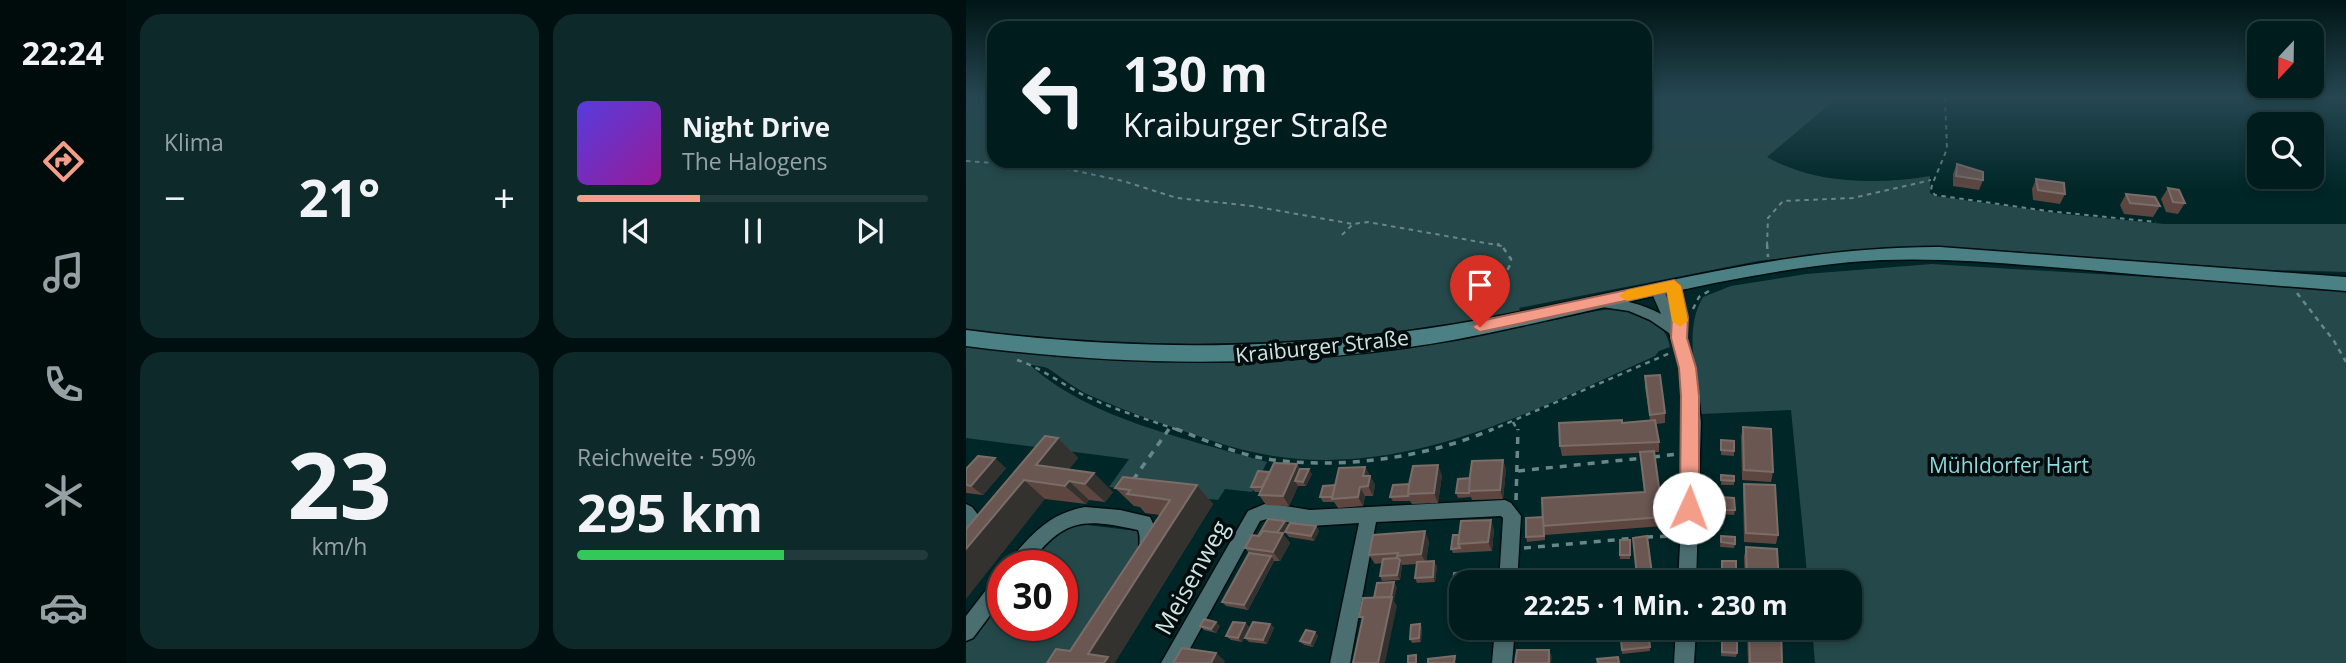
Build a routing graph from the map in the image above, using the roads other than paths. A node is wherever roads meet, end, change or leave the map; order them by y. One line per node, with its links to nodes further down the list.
1 (2346, 284): 2 (main road, Kraiburger Straße)
2 (1665, 287): 3 (main road, Kraiburger Straße); 5 (street)
3 (1592, 303): 4 (main road, Kraiburger Straße); 5 (street)
4 (966, 338)
5 (1679, 339): 12 (street)
6 (966, 512): 8 (street)
7 (1369, 516): 11 (street); 17 (street, Meisenweg); 18 (street)
8 (966, 522)
9 (1029, 550): 10 (street)
10 (1140, 560)
11 (1509, 570)
12 (1688, 570)
13 (987, 604): 14 (street)
14 (966, 631)
15 (1504, 640): 19 (street)
16 (1685, 640): 20 (street)
17 (1171, 663)
18 (1340, 663)
19 (1502, 663)
20 (1684, 663)

